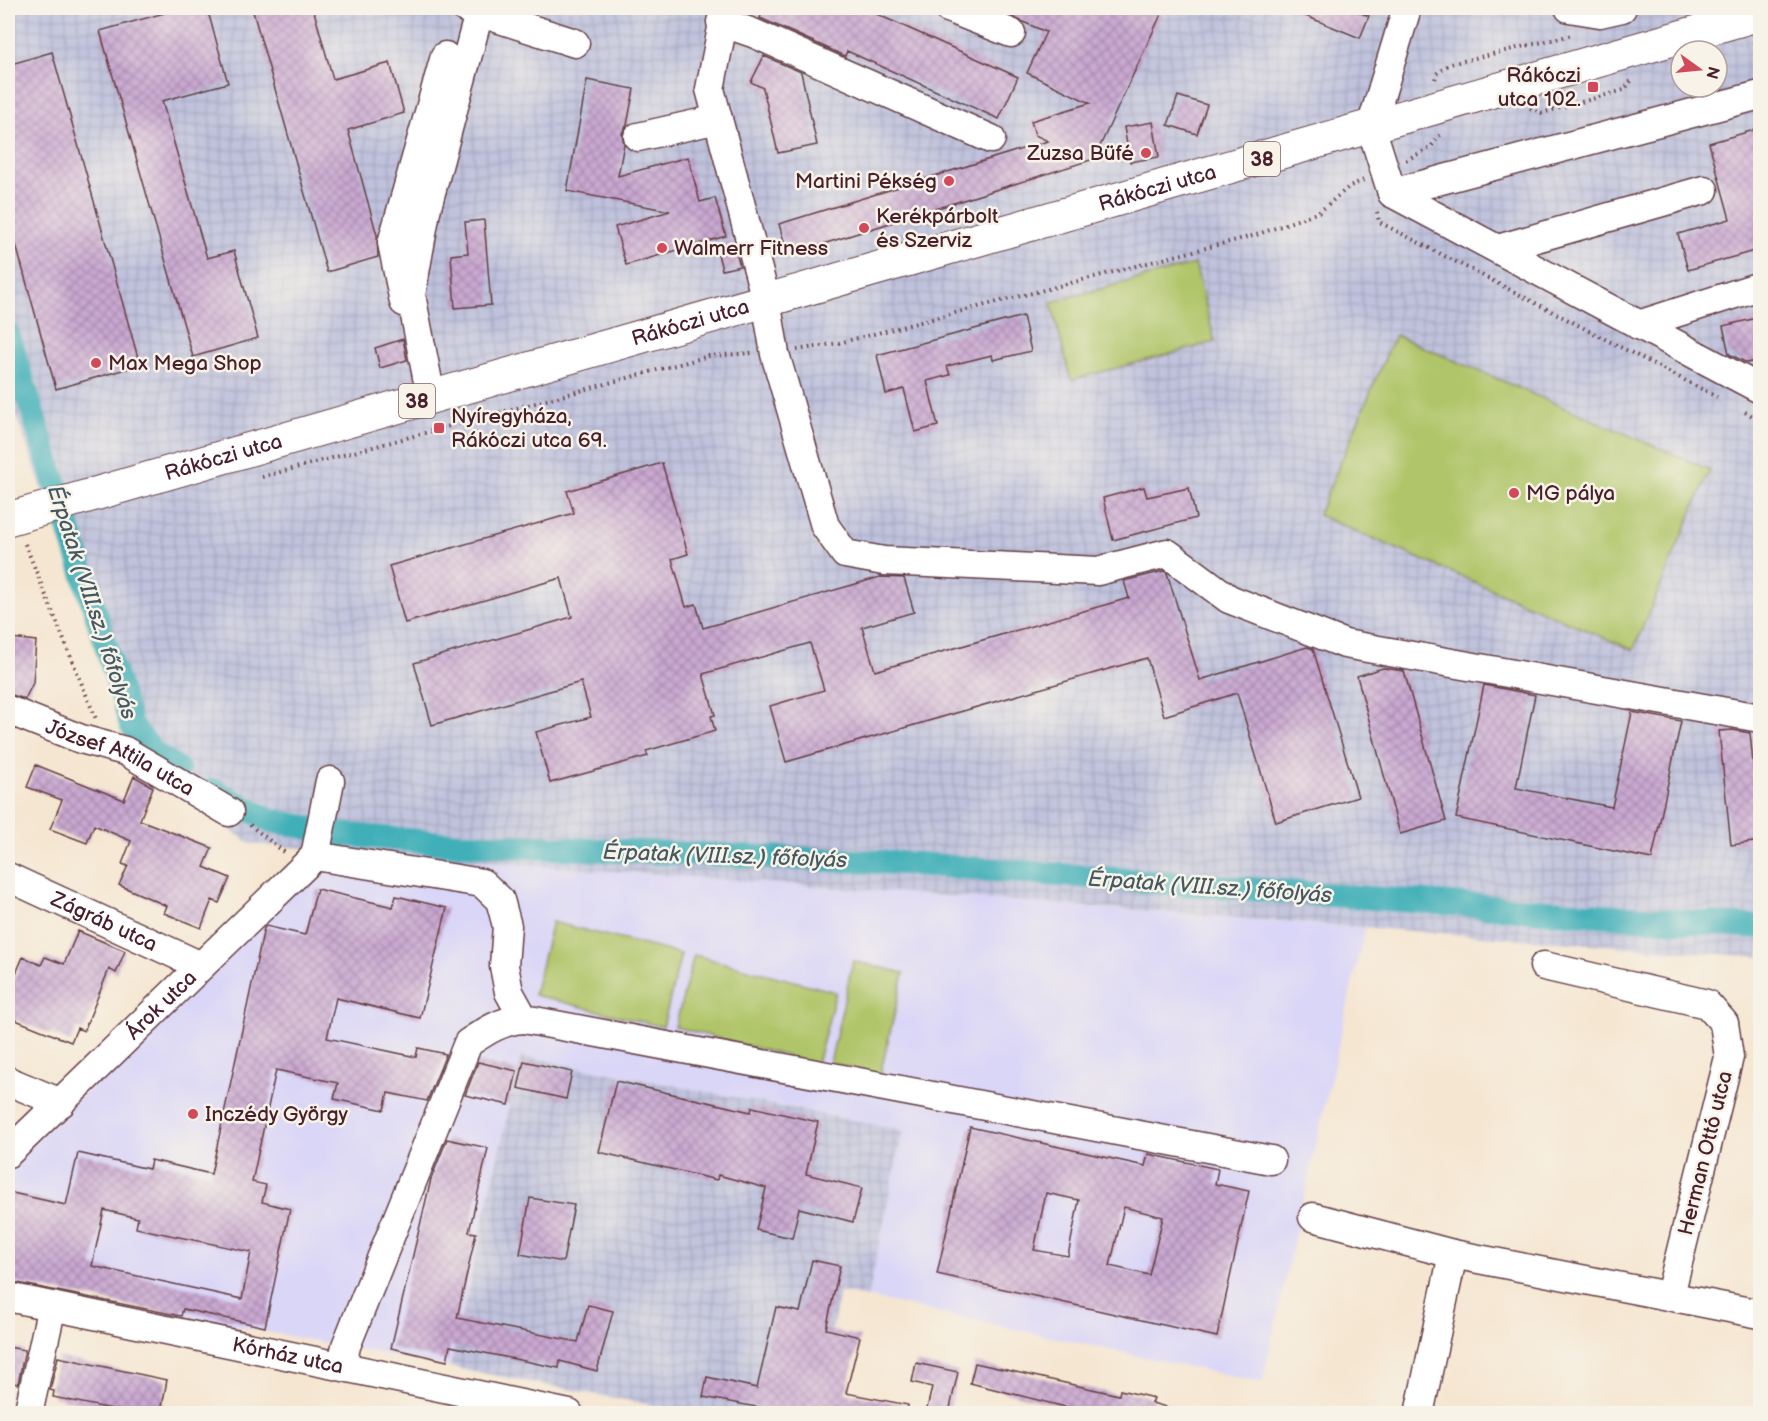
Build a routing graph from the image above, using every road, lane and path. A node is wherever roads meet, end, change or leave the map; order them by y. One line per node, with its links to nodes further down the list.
1 (948, 8): 8 (street)
2 (1407, 8): 14 (street)
3 (1622, 8): 5 (street)
4 (472, 10): 9 (street); 24 (street)
5 (1580, 10): 12 (path)
6 (1759, 14): 12 (main road, Rákóczi utca / 38)
7 (724, 15): 13 (street); 16 (street)
8 (1011, 33)
9 (575, 43)
10 (445, 56): 24 (street)
11 (1761, 95): 17 (street)
12 (1438, 108): 14 (main road, Rákóczi utca / 38); 17 (path)
13 (718, 119): 15 (street); 21 (street)
14 (1371, 127): 17 (street); 21 (main road, Rákóczi utca / 38)
15 (638, 137)
16 (991, 139)
17 (1389, 181): 19 (street); 23 (path)
18 (1704, 190): 19 (street)
19 (1498, 249): 22 (street)
20 (1761, 286): 22 (street)
21 (766, 300): 23 (street); 26 (main road, Rákóczi utca / 38)
22 (1638, 325): 25 (street)
23 (776, 354): 27 (path); 30 (street)
24 (424, 365): 26 (street)
25 (1761, 389)
26 (431, 396): 28 (main road, Rákóczi utca / 38)
27 (252, 480)
28 (16, 532): 31 (path)
29 (8, 710): 31 (street, József Attila utca)
30 (1761, 718)
31 (107, 745): 33 (street, József Attila utca)
32 (330, 781): 34 (street)
33 (229, 812): 34 (path)
34 (308, 863): 36 (street, Árok utca); 38 (street)
35 (8, 877): 36 (street, Zágráb utca)
36 (201, 966): 40 (street, Árok utca)
37 (1544, 966): 45 (street, Herman Ottó utca)
38 (524, 1019): 42 (street); 49 (street)
39 (8, 1081): 40 (street)
40 (61, 1103): 41 (street, Árok utca)
41 (8, 1153)
42 (1271, 1160)
43 (1313, 1217): 44 (street)
44 (1453, 1254): 45 (street); 52 (street)
45 (1670, 1295): 48 (street)
46 (8, 1297): 47 (street, Kórház utca)
47 (51, 1306): 49 (street, Kórház utca); 50 (street)
48 (1761, 1314)
49 (342, 1365): 51 (street, Kórház utca)
50 (28, 1413)
51 (569, 1413)
52 (1419, 1413)

